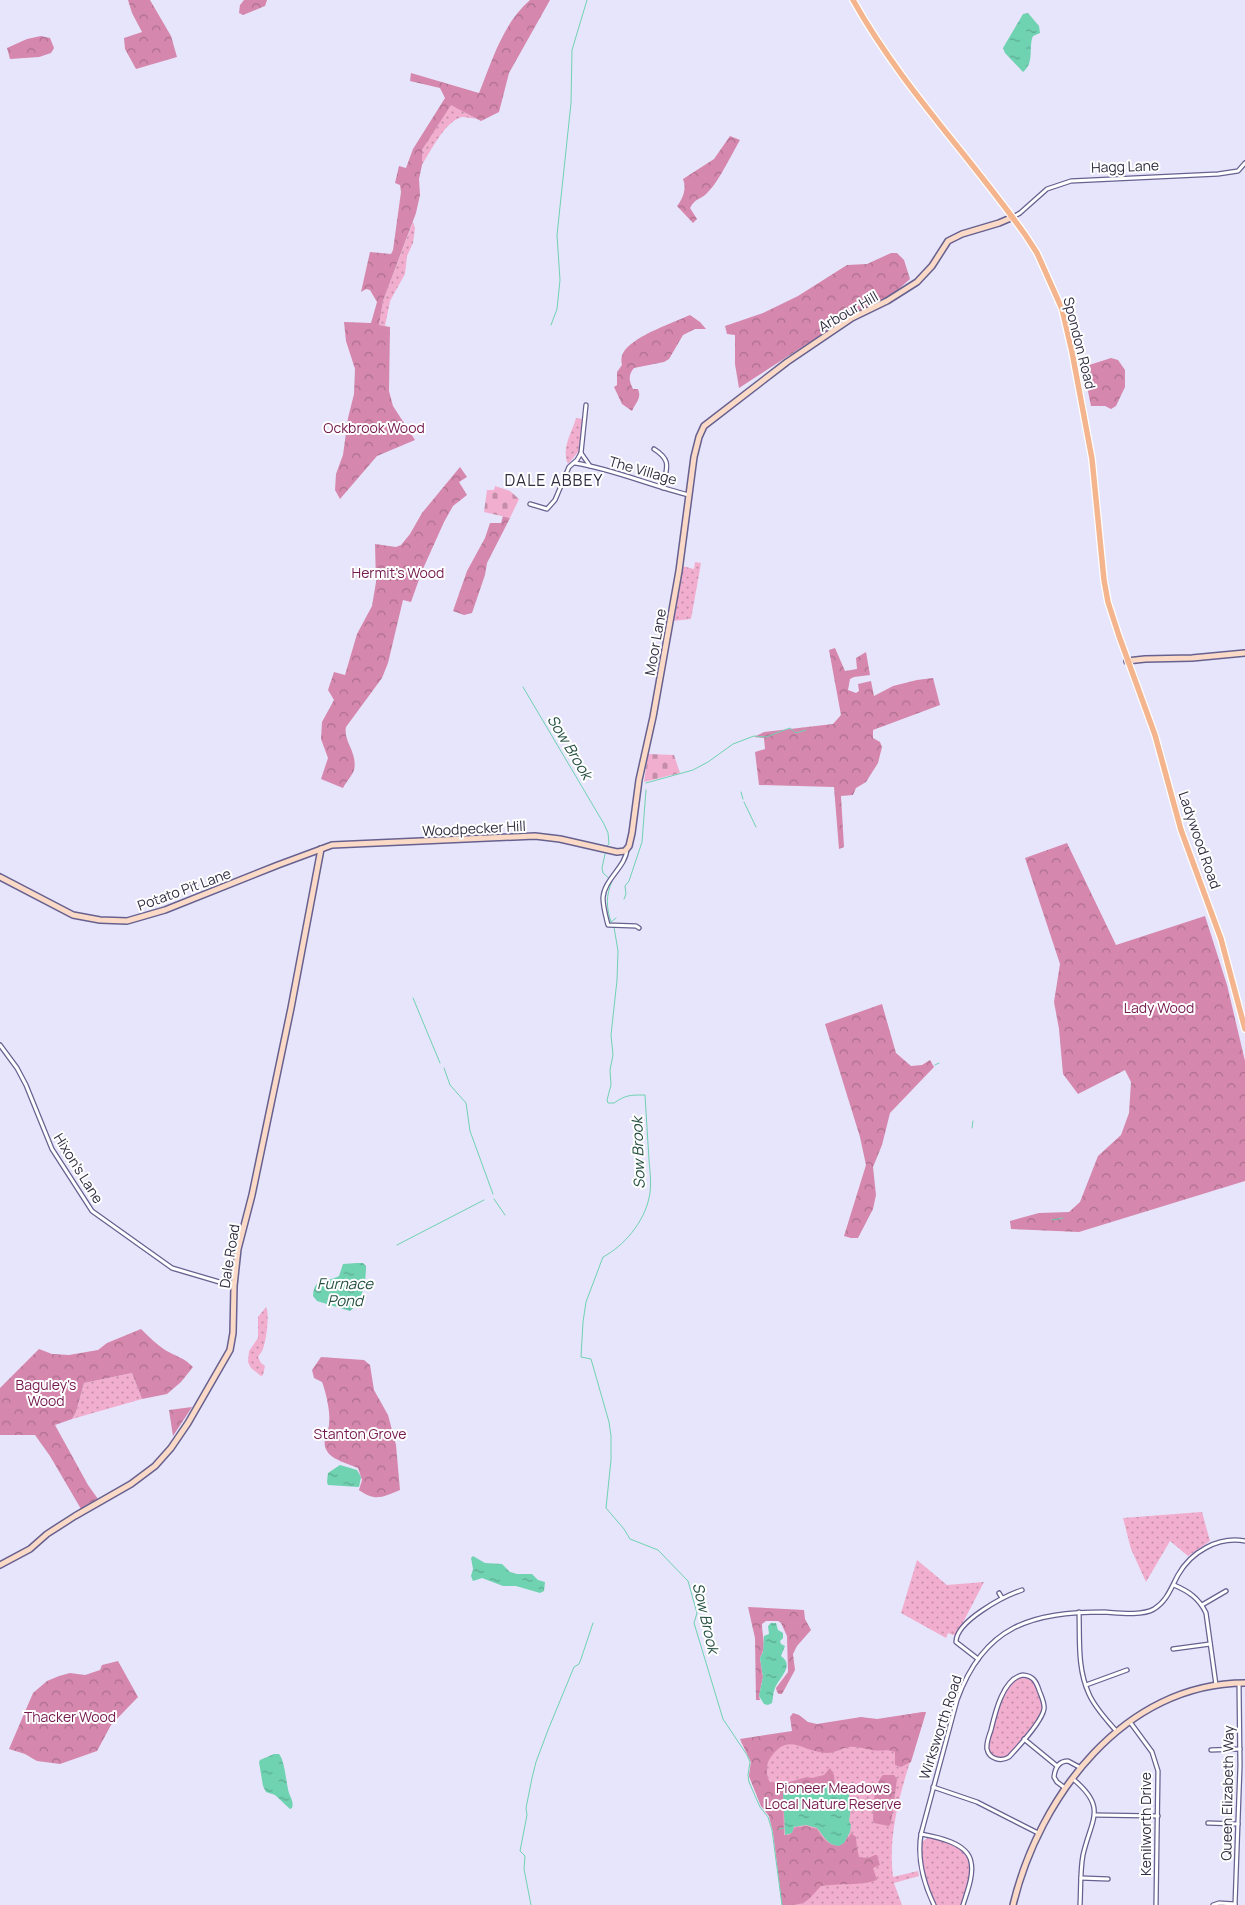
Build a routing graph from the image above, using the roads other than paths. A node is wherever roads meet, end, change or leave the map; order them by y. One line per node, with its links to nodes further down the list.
1 (853, 0): 3 (main road, Spondon Road)
2 (1245, 163): 3 (street, Hagg Lane)
3 (1013, 217): 5 (street, Arbour Hill); 14 (main road, Spondon Road)
4 (586, 405): 7 (street)
5 (699, 437): 11 (street, Moor Lane)
6 (654, 449): 10 (street)
7 (581, 453): 8 (street); 9 (street, The Village)
8 (574, 463): 9 (street, The Village); 12 (street)
9 (590, 466): 10 (street, The Village)
10 (663, 488): 11 (street, The Village)
11 (690, 495): 16 (street, Moor Lane)
12 (530, 504)
13 (1245, 653): 14 (street)
14 (1127, 661): 19 (main road, Ladywood Road)
15 (321, 849): 16 (street, Woodpecker Hill); 17 (street, Potato Pit Lane); 21 (street, Dale Road)
16 (627, 849): 18 (street)
17 (0, 877)
18 (639, 928)
19 (1245, 1029)
20 (0, 1045): 21 (street, Hixon's Lane)
21 (234, 1286): 23 (street, Dale Road)
22 (1245, 1540): 24 (street, Wirksworth Road)
23 (0, 1565)
24 (1174, 1584): 29 (street); 30 (street, Wirksworth Road)
25 (1022, 1590): 28 (street)
26 (1226, 1591): 29 (street)
27 (999, 1593): 28 (street)
28 (1002, 1598): 33 (street)
29 (1202, 1604): 31 (street)
30 (1079, 1612): 33 (street, Wirksworth Road); 37 (street)
31 (1210, 1644): 32 (street); 36 (street)
32 (1173, 1649)
33 (978, 1659): 46 (street, Wirksworth Road)
34 (1127, 1670): 37 (street)
35 (1242, 1683): 36 (street); 42 (street, Queen Elizabeth Way)
36 (1216, 1685): 38 (street)
37 (1086, 1686): 39 (street)
38 (1130, 1722): 39 (street); 49 (street, Kenilworth Drive)
39 (1117, 1732): 44 (street)
40 (1024, 1739): 40 (street); 43 (street)
41 (1211, 1750): 42 (street)
42 (1240, 1750): 51 (street, Queen Elizabeth Way)
43 (1057, 1766): 44 (street); 47 (street)
44 (1081, 1768): 45 (street)
45 (1073, 1779): 47 (street); 48 (street)
46 (933, 1787): 52 (street); 53 (street, Wirksworth Road)
47 (1066, 1788): 52 (street)
48 (1095, 1815): 49 (street); 54 (street)
49 (1158, 1816): 61 (street, Kenilworth Drive)
50 (1208, 1823): 51 (street)
51 (1238, 1824): 56 (street, Queen Elizabeth Way)
52 (1038, 1833): 59 (street)
53 (921, 1834): 57 (street, Wirksworth Road); 58 (street)
54 (1081, 1878): 55 (street); 60 (street)
55 (1108, 1879)
56 (1235, 1904): 62 (street, Queen Elizabeth Way)
57 (934, 1905)
58 (963, 1905)
59 (1014, 1905)
60 (1080, 1905)
61 (1156, 1905)
62 (1213, 1905)

